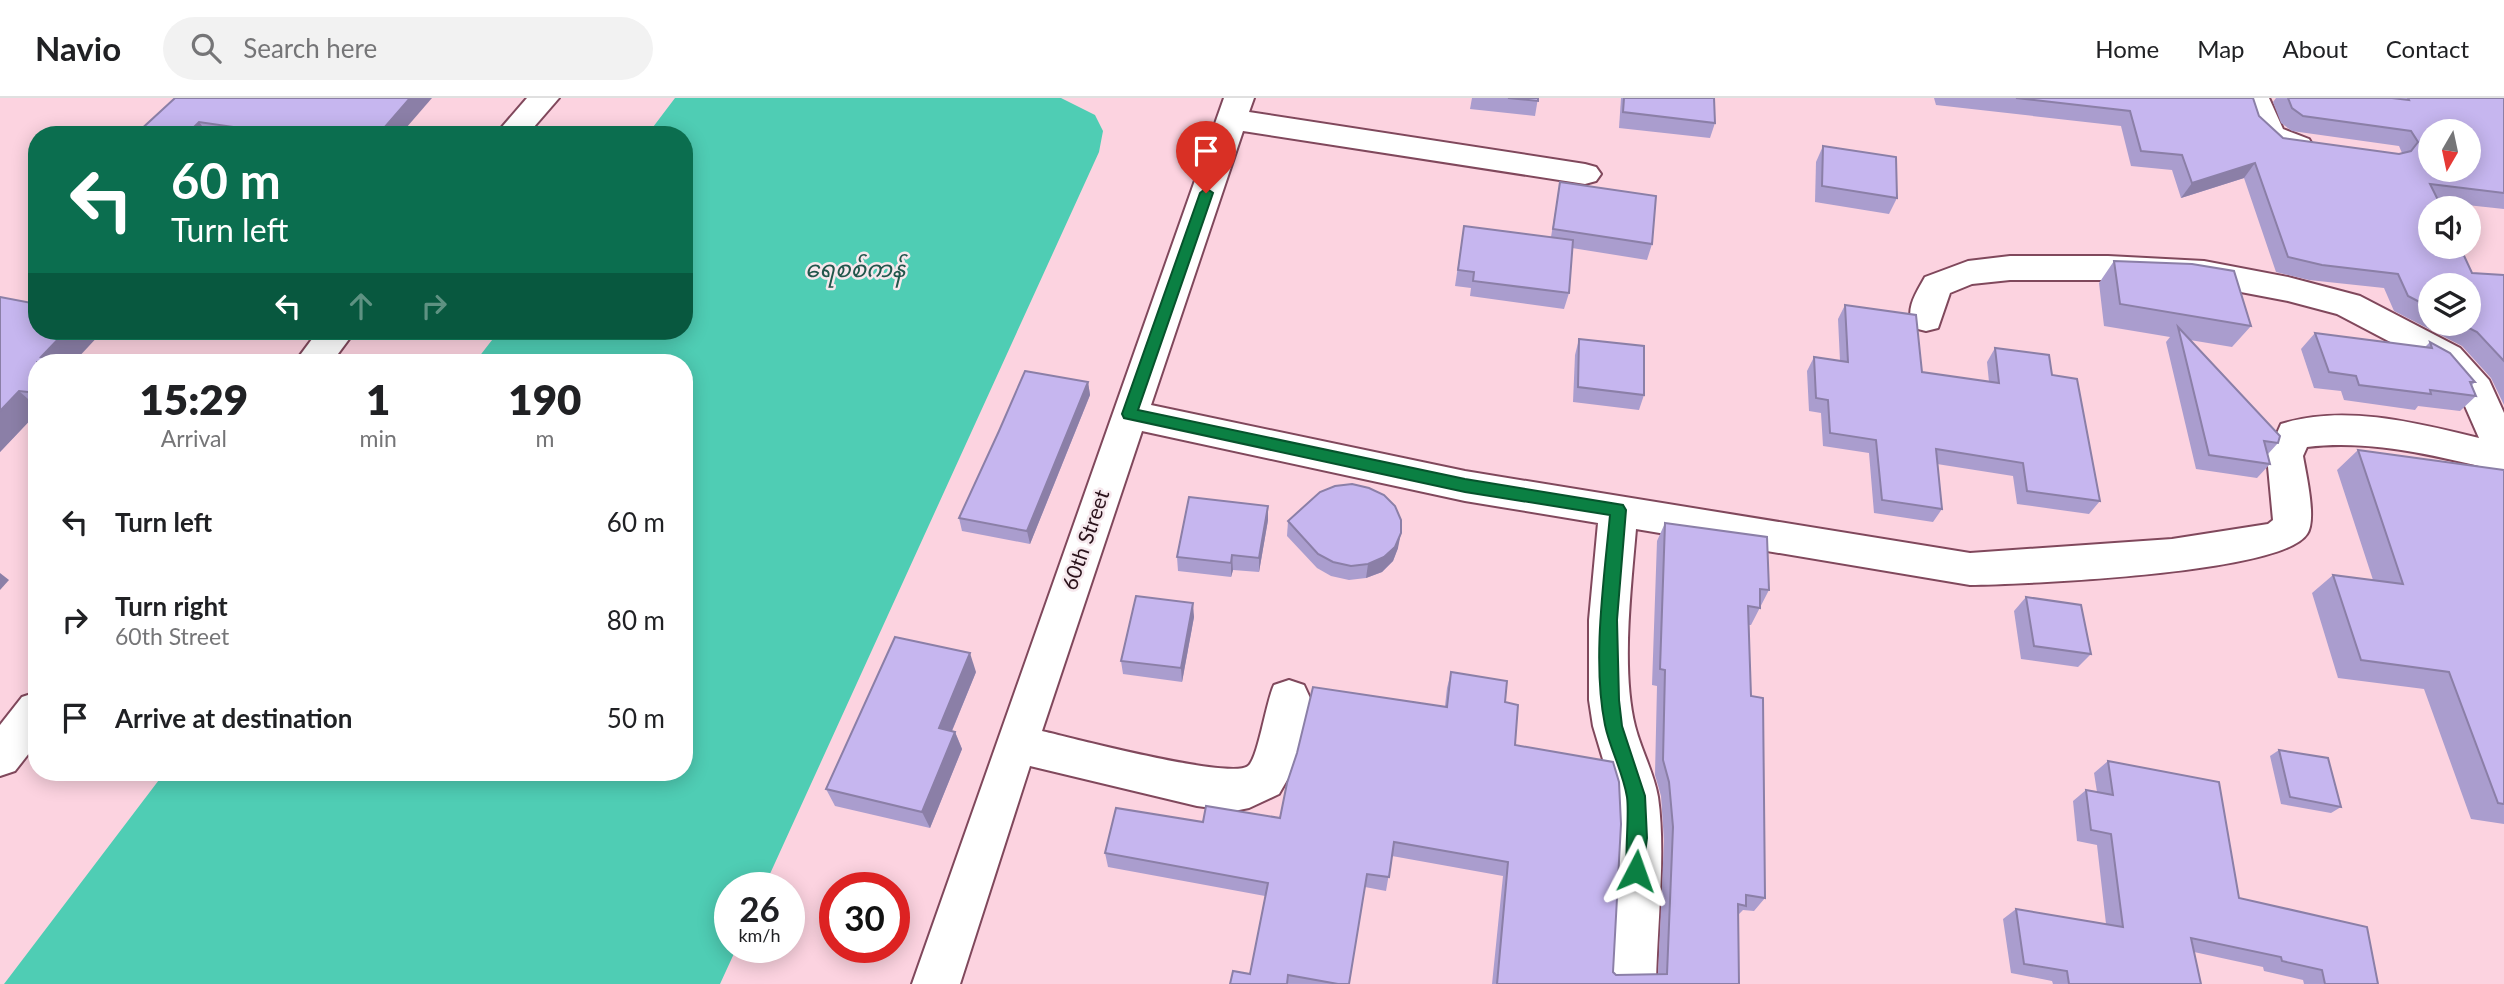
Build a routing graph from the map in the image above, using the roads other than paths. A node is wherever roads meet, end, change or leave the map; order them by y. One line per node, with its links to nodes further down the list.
1 (544, 98): 4 (street)
2 (2254, 98): 5 (street)
3 (1235, 109): 6 (street); 10 (street, 60th Street)
4 (518, 126)
5 (2332, 150)
6 (1585, 174)
7 (1926, 319): 11 (street)
8 (330, 340): 9 (street)
9 (319, 354)
10 (1129, 414): 12 (street); 15 (street, 60th Street)
11 (2497, 438): 12 (street)
12 (1618, 510): 18 (street)
13 (1289, 698): 15 (street)
14 (28, 721): 16 (street)
15 (1016, 744): 17 (street, 60th Street)
16 (0, 757)
17 (936, 984)
18 (1632, 984)

